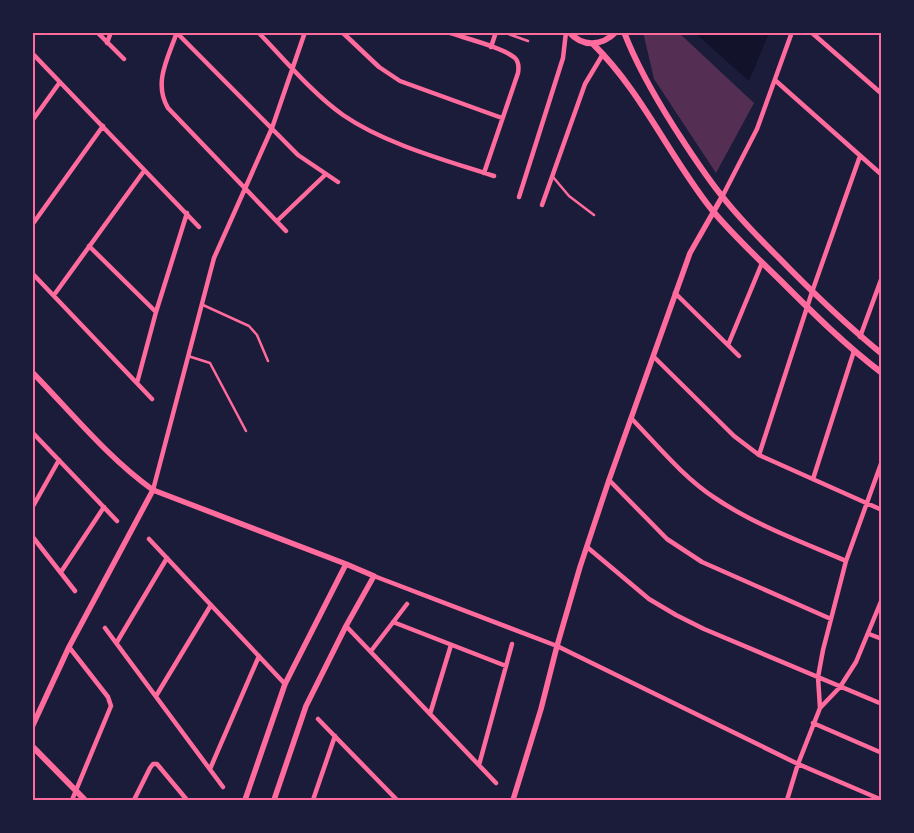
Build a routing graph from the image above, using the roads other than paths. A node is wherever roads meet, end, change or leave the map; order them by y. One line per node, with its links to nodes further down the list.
1 (97, 32): 16 (street)
2 (111, 32): 16 (street)
3 (258, 32): 22 (street)
4 (305, 32): 22 (street)
5 (342, 32): 26 (street)
6 (447, 32): 18 (street)
7 (496, 32): 18 (street)
8 (503, 32): 15 (lane)
9 (568, 32): 17 (main road); 39 (street)
10 (616, 32): 17 (main road)
11 (624, 32): 40 (main road)
12 (792, 32): 23 (street)
13 (811, 32): 25 (street)
14 (177, 33): 29 (street); 38 (street)
15 (528, 41)
16 (107, 43): 21 (street)
17 (593, 44): 20 (main road)
18 (491, 47): 26 (street)
19 (32, 53): 24 (street)
20 (603, 54): 36 (street); 42 (main road)
21 (124, 59)
22 (293, 68): 29 (street); 32 (street)
23 (776, 81): 30 (street); 40 (street)
24 (60, 82): 27 (street); 28 (street)
25 (882, 94)
26 (502, 118): 32 (street)
27 (32, 121)
28 (103, 126): 31 (street); 46 (street)
29 (272, 128): 33 (street); 38 (street)
30 (860, 156): 34 (street); 53 (street)
31 (144, 171): 43 (street); 49 (street)
32 (484, 173): 35 (street)
33 (325, 175): 37 (street); 45 (street)
34 (882, 175)
35 (494, 176)
36 (552, 176): 41 (street); 44 (lane)
37 (338, 182)
38 (246, 189): 45 (street); 56 (street)
39 (519, 197)
40 (722, 197): 42 (street); 53 (main road)
41 (542, 205)
42 (713, 211): 50 (main road); 54 (street)
43 (187, 213): 47 (street); 58 (street)
44 (594, 215)
45 (277, 221): 48 (street)
46 (32, 225)
47 (199, 227)
48 (286, 231)
49 (89, 246): 55 (street); 58 (street)
50 (762, 263): 57 (main road); 60 (street)
51 (32, 273): 55 (street)
52 (882, 277): 59 (street)
53 (812, 292): 57 (street); 59 (main road)
54 (675, 293): 60 (street); 65 (street)
55 (54, 295): 69 (street)
56 (201, 304): 63 (street); 66 (lane)
57 (807, 307): 61 (main road); 74 (street)
58 (156, 312): 69 (street)
59 (860, 336): 62 (main road)
60 (728, 345): 64 (street)
61 (854, 351): 68 (main road); 78 (street)
62 (882, 354)
63 (188, 356): 72 (lane); 79 (street)
64 (739, 356)
65 (654, 357): 71 (street); 74 (street)
66 (268, 361)
67 (32, 372): 79 (street)
68 (882, 373)
69 (137, 383): 70 (street)
70 (152, 399)
71 (631, 418): 77 (street); 89 (street)
72 (246, 431)
73 (32, 432): 75 (street)
74 (759, 455): 78 (street)
75 (60, 460): 81 (street); 82 (street)
76 (882, 461): 80 (street)
77 (609, 480): 87 (street); 97 (street)
78 (813, 480): 80 (street)
79 (153, 490): 90 (street); 107 (street)
80 (867, 503): 83 (street); 89 (street)
81 (104, 507): 84 (street); 91 (street)
82 (32, 508)
83 (882, 510)
84 (118, 521)
85 (32, 536): 91 (street)
86 (149, 539): 88 (street)
87 (587, 547): 106 (street); 111 (street)
88 (167, 558): 96 (street); 103 (street)
89 (846, 561): 97 (street)
90 (346, 564): 92 (street); 112 (street)
91 (61, 572): 93 (street)
92 (374, 576): 99 (street); 106 (street)
93 (75, 591)
94 (882, 599): 101 (street)
95 (407, 604): 98 (street)
96 (211, 605): 109 (street); 114 (street)
97 (831, 619): 111 (street)
98 (393, 622): 105 (street); 108 (street)
99 (346, 626): 108 (street); 135 (street)
100 (105, 628): 103 (street)
101 (869, 634): 102 (street); 113 (street)
102 (882, 639)
103 (117, 642): 114 (street)
104 (512, 644): 110 (street)
105 (451, 645): 110 (street); 117 (street)
106 (557, 646): 124 (street); 138 (street)
107 (68, 647): 120 (street); 129 (street)
108 (371, 651): 117 (street)
109 (259, 656): 112 (street); 126 (street)
110 (506, 666): 125 (street)
111 (818, 677): 113 (street); 116 (street)
112 (285, 684): 134 (street)
113 (840, 687): 115 (street); 116 (street)
114 (156, 696): 126 (street)
115 (882, 704)
116 (820, 708): 119 (street)
117 (430, 714): 125 (street)
118 (318, 719): 121 (street)
119 (813, 723): 123 (street); 124 (street)
120 (32, 727)
121 (335, 736): 136 (street); 137 (street)
122 (32, 746): 129 (main road)
123 (882, 753)
124 (798, 764): 139 (street); 140 (street)
125 (479, 765): 127 (street)
126 (210, 769): 128 (street)
127 (496, 783)
128 (222, 787)
129 (76, 791): 130 (street); 131 (main road)
130 (72, 800)
131 (85, 800)
132 (134, 800): 133 (street)
133 (187, 800)
134 (245, 800)
135 (274, 800)
136 (313, 800)
137 (397, 800)
138 (513, 800)
139 (787, 800)
140 (882, 800)

